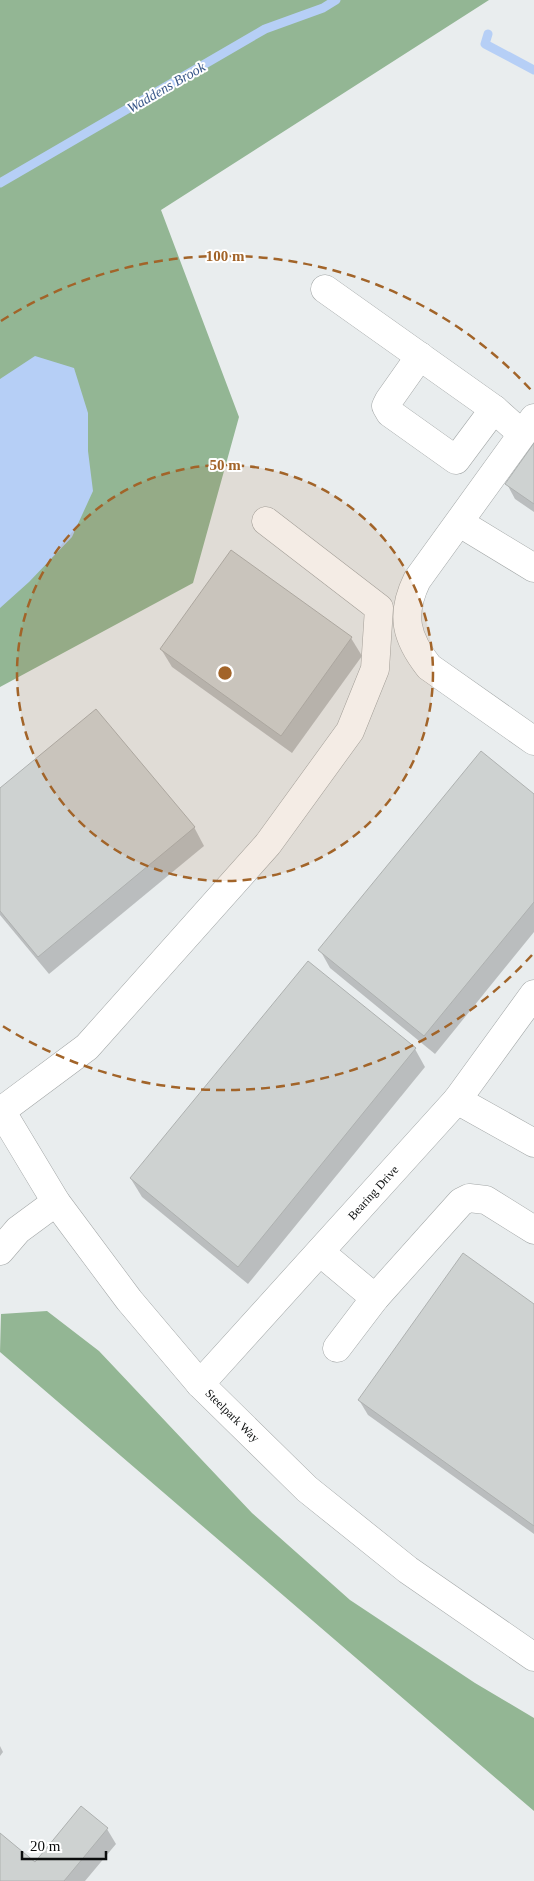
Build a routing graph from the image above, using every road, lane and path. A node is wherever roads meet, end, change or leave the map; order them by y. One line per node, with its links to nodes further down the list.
1 (325, 290): 2 (street)
2 (420, 356): 3 (street); 3 (street)
3 (494, 409): 4 (street)
4 (528, 426): 6 (street)
5 (266, 521): 11 (street)
6 (460, 523): 7 (street); 8 (street)
7 (534, 568)
8 (534, 741)
9 (534, 994): 10 (street, Bearing Drive)
10 (457, 1100): 12 (street); 16 (street, Bearing Drive)
11 (1, 1110): 13 (street, Steelpark Way)
12 (534, 1143)
13 (56, 1202): 15 (street); 19 (street, Steelpark Way)
14 (534, 1230): 17 (street)
15 (0, 1251)
16 (320, 1252): 17 (street); 19 (street, Bearing Drive)
17 (375, 1298): 18 (street)
18 (336, 1348)
19 (200, 1384): 20 (street, Steelpark Way)
20 (534, 1658)

